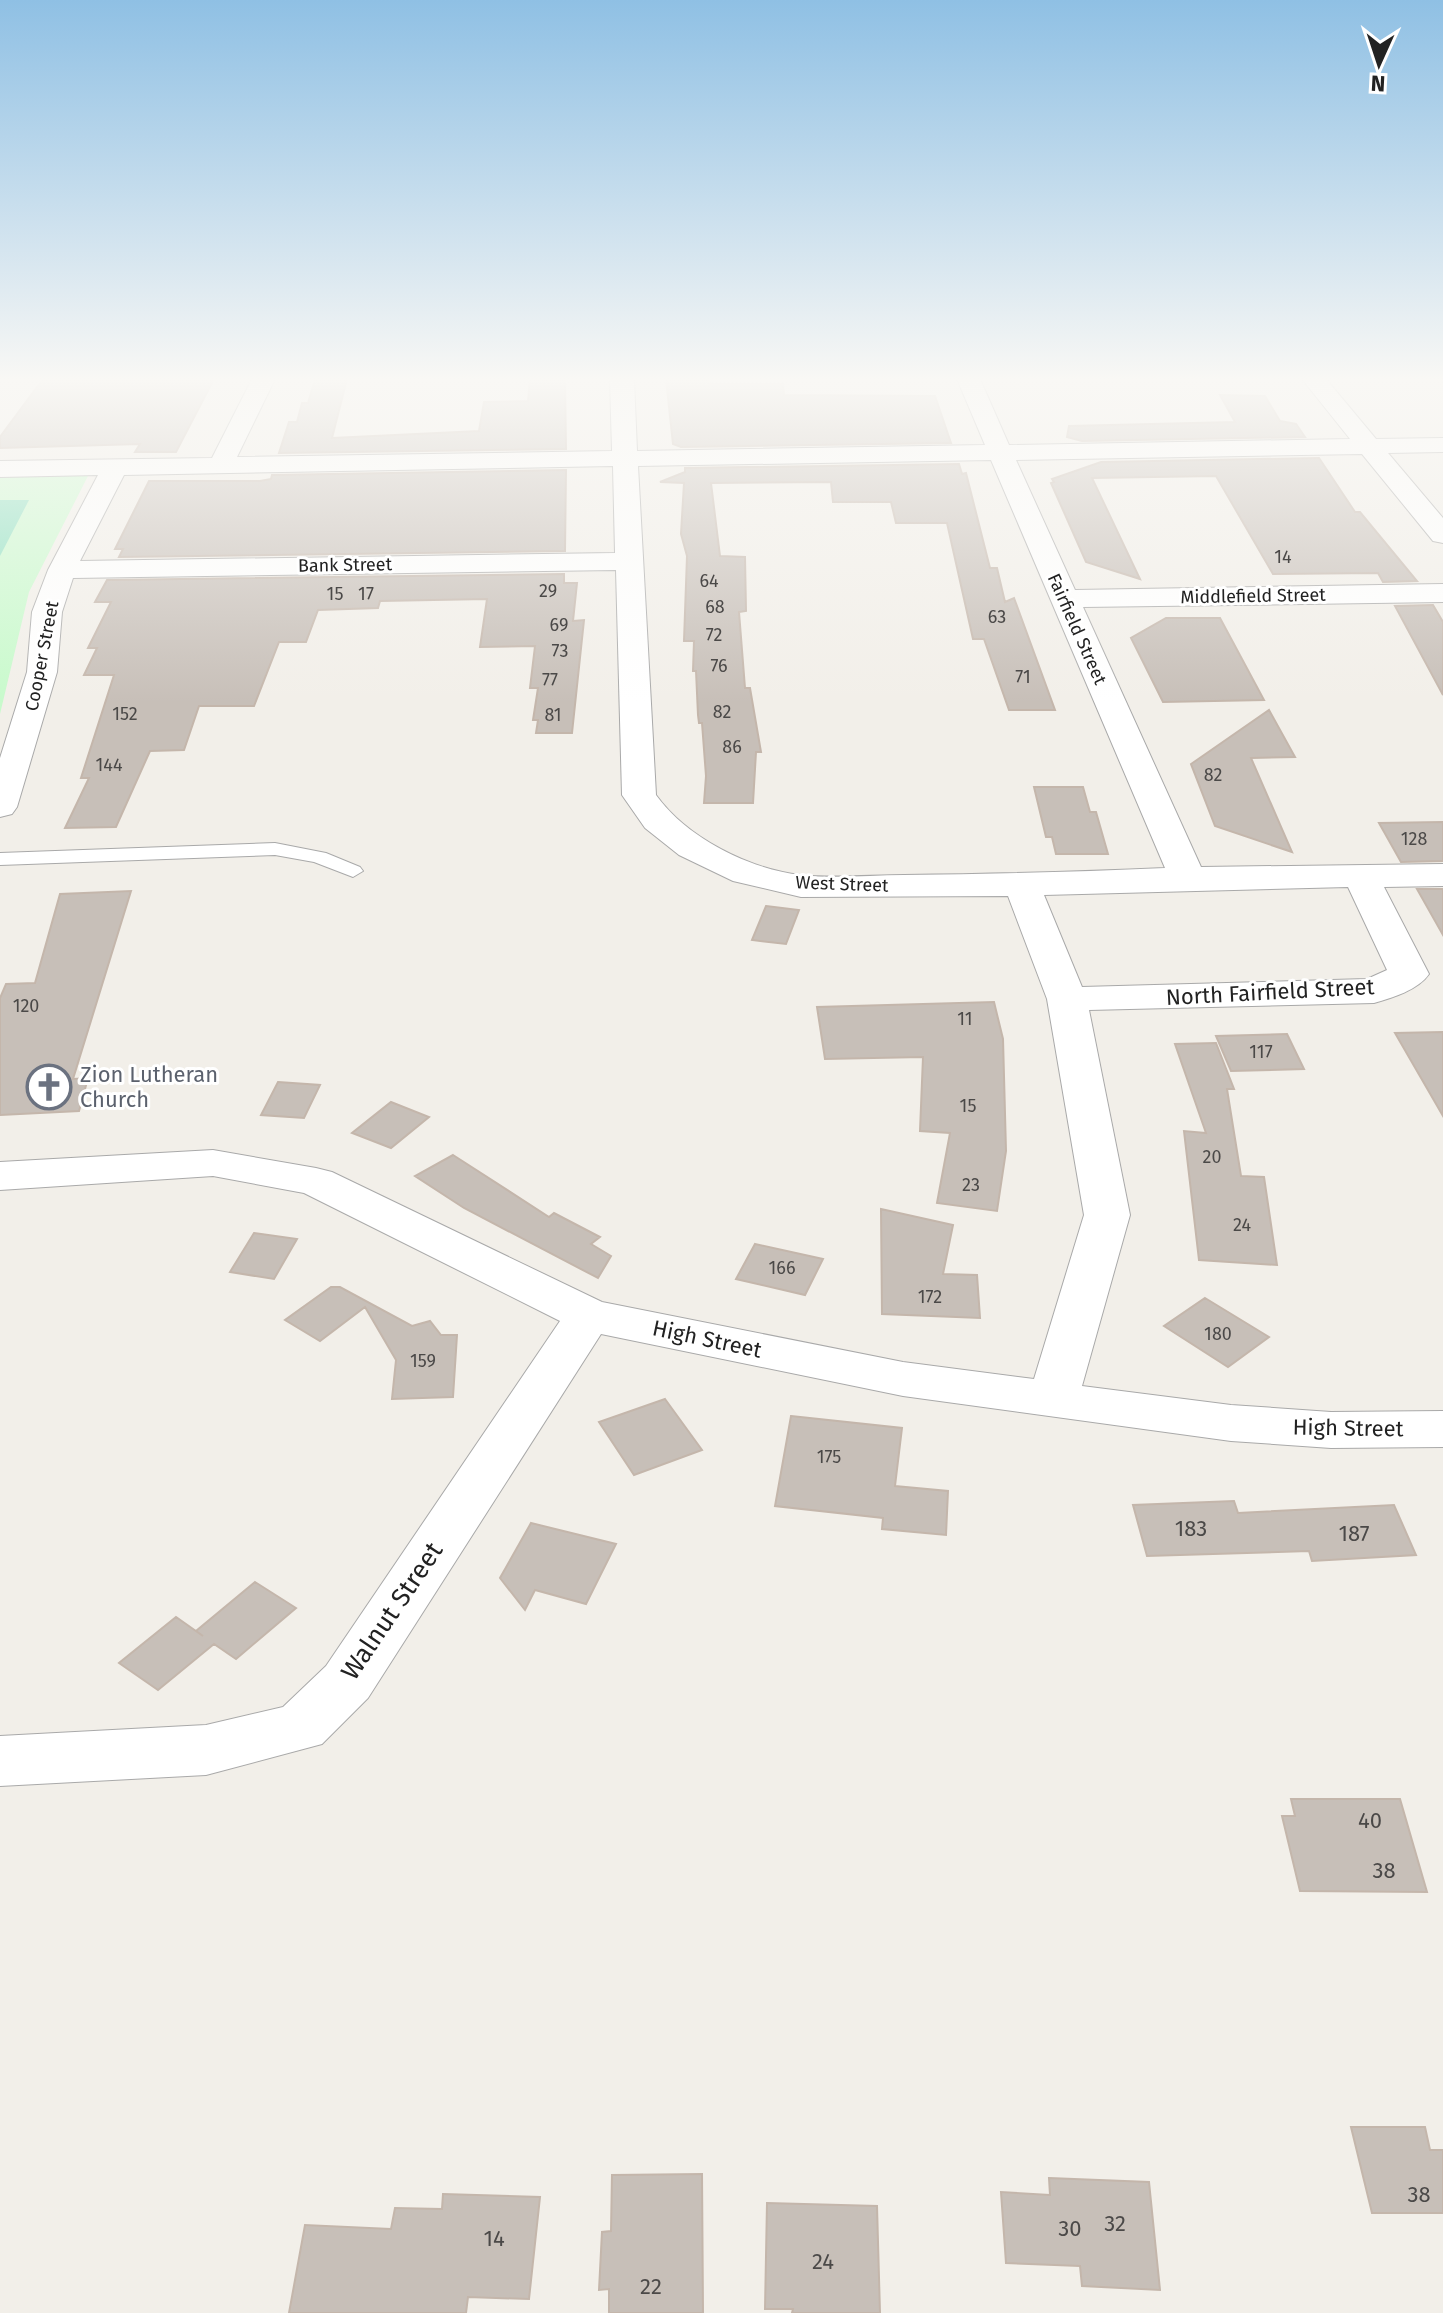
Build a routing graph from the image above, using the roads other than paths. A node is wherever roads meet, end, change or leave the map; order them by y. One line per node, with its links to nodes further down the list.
1 (105, 487): 7 (street, Cooper Street)
2 (626, 487): 6 (street, West Street)
3 (1015, 487): 9 (street, Fairfield Street)
4 (1403, 487): 5 (street)
5 (1443, 535)
6 (629, 561): 7 (street, Bank Street); 16 (street, West Street)
7 (62, 570): 10 (street, Cooper Street)
8 (1443, 593): 9 (street, Middlefield Street)
9 (1064, 599): 15 (street, Fairfield Street)
10 (0, 807)
11 (0, 859): 12 (lane)
12 (353, 871)
13 (1443, 875): 14 (street, West Street)
14 (1361, 877): 15 (street, West Street); 17 (street, North Fairfield Street)
15 (1188, 878): 16 (street, West Street)
16 (1022, 885): 17 (street)
17 (1067, 999): 20 (street)
18 (0, 1176): 19 (street, High Street)
19 (589, 1315): 20 (street, High Street); 22 (street, Walnut Street)
20 (1054, 1397): 21 (street, High Street)
21 (1443, 1429)
22 (0, 1761)

